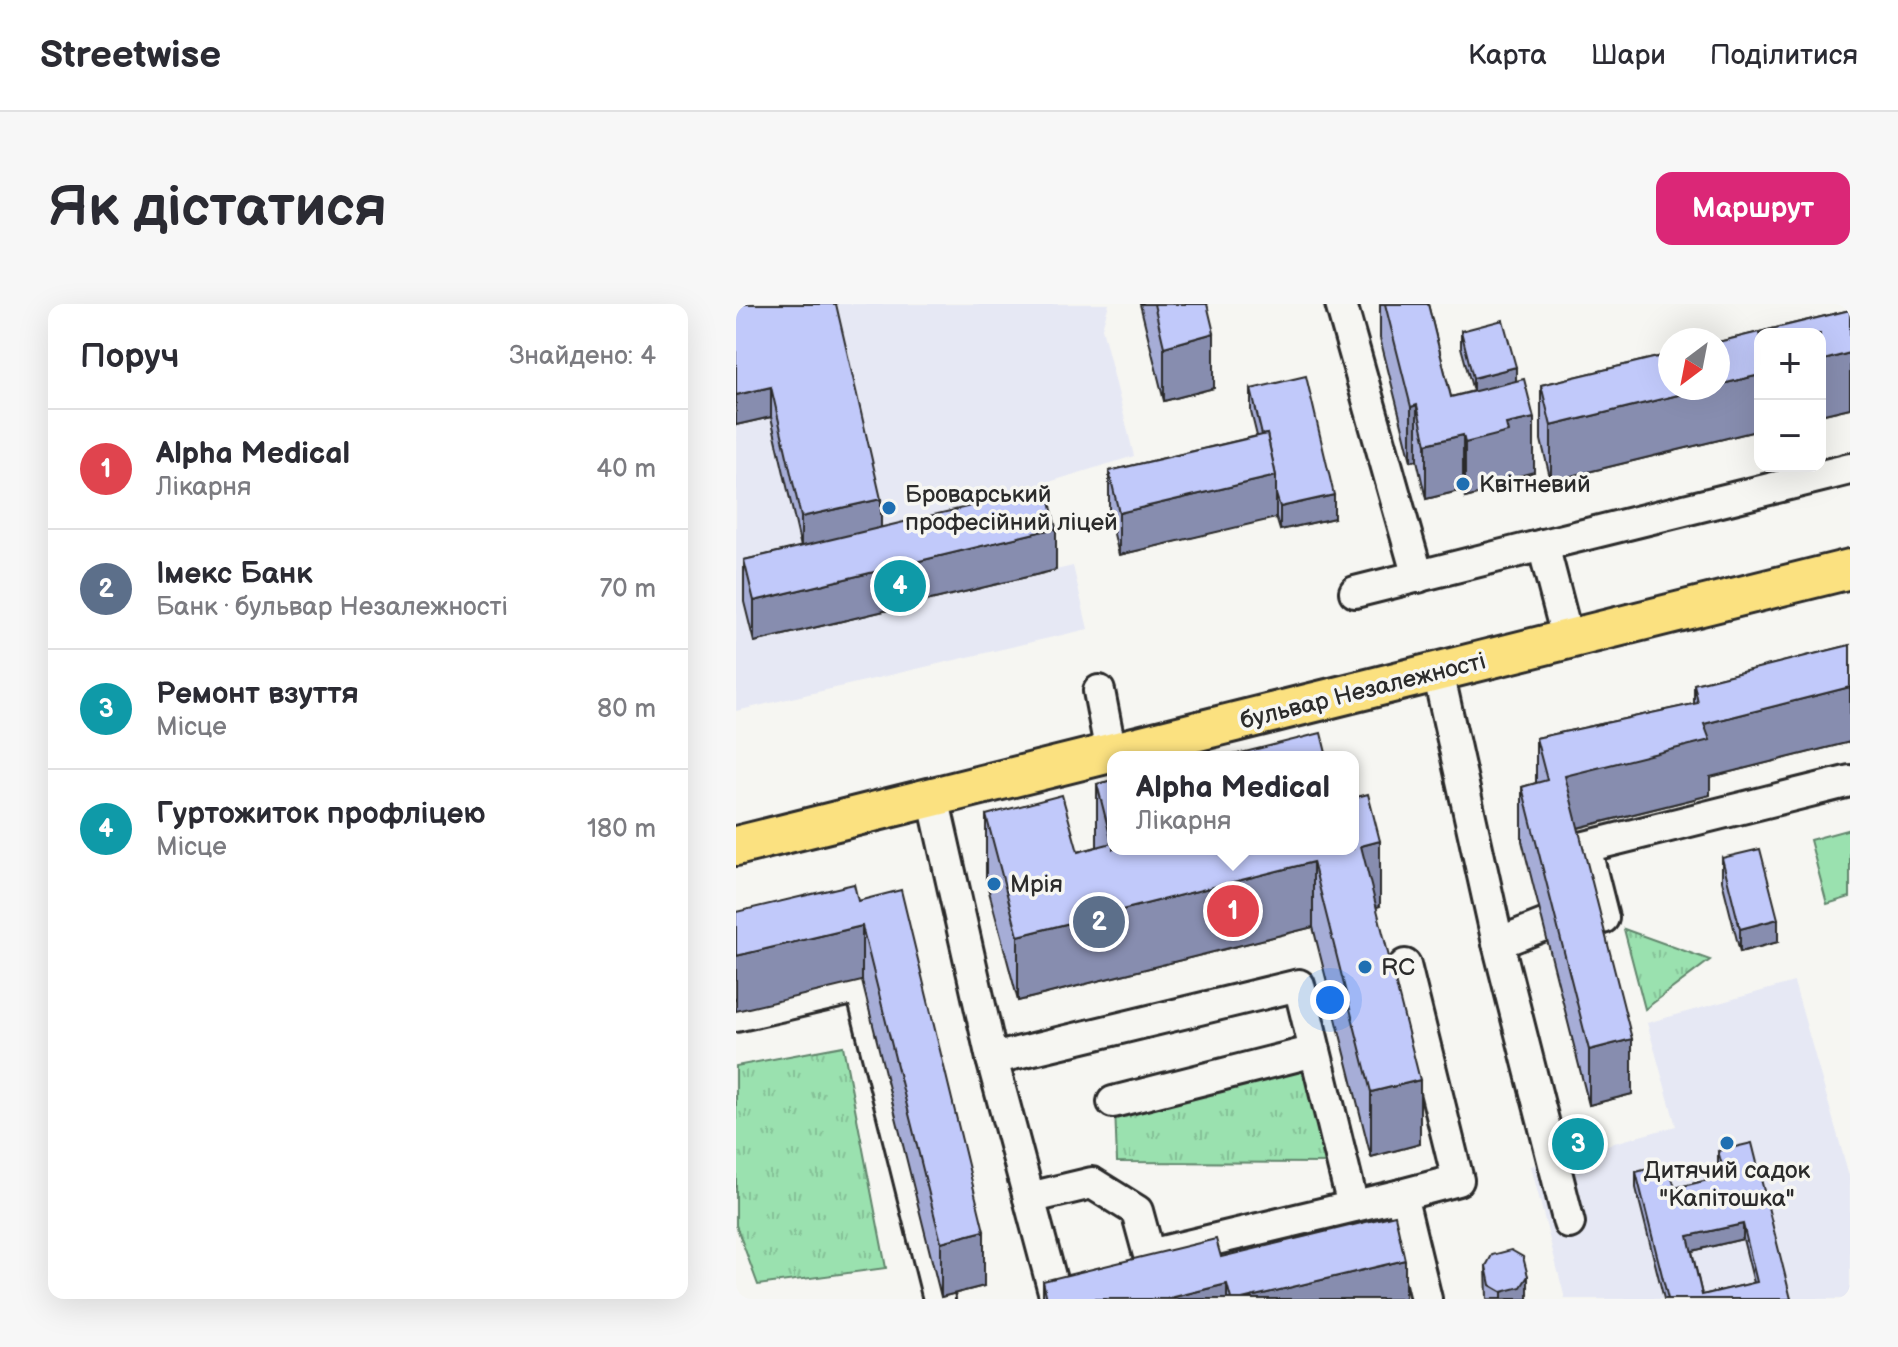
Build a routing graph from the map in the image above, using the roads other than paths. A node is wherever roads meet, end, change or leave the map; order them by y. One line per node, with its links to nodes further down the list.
1 (1341, 304): 5 (street)
2 (1850, 469): 3 (street)
3 (1543, 545): 5 (street); 7 (street)
4 (1850, 569): 7 (main road, бульвар Незалежності)
5 (1418, 577): 6 (street)
6 (1355, 592)
7 (1568, 641): 8 (main road, бульвар Незалежності)
8 (1438, 672): 11 (main road, бульвар Незалежності); 18 (street)
9 (1099, 691): 10 (street)
10 (1111, 751)
11 (1119, 751)
12 (1107, 754): 14 (main road, бульвар Незалежності)
13 (1850, 781): 16 (street)
14 (933, 797): 15 (main road, бульвар Незалежності); 22 (street)
15 (736, 846)
16 (1586, 915)
17 (1544, 925): 18 (street)
18 (1498, 943): 27 (street)
19 (1405, 965): 24 (street)
20 (736, 1016): 28 (street)
21 (1315, 1051): 22 (street); 23 (street); 26 (street)
22 (992, 1059): 25 (street)
23 (1113, 1102)
24 (1401, 1195): 26 (street); 30 (street)
25 (1029, 1198): 26 (street); 29 (street)
26 (1353, 1206)
27 (1569, 1223)
28 (939, 1299)
29 (1056, 1299)
30 (1426, 1299)

